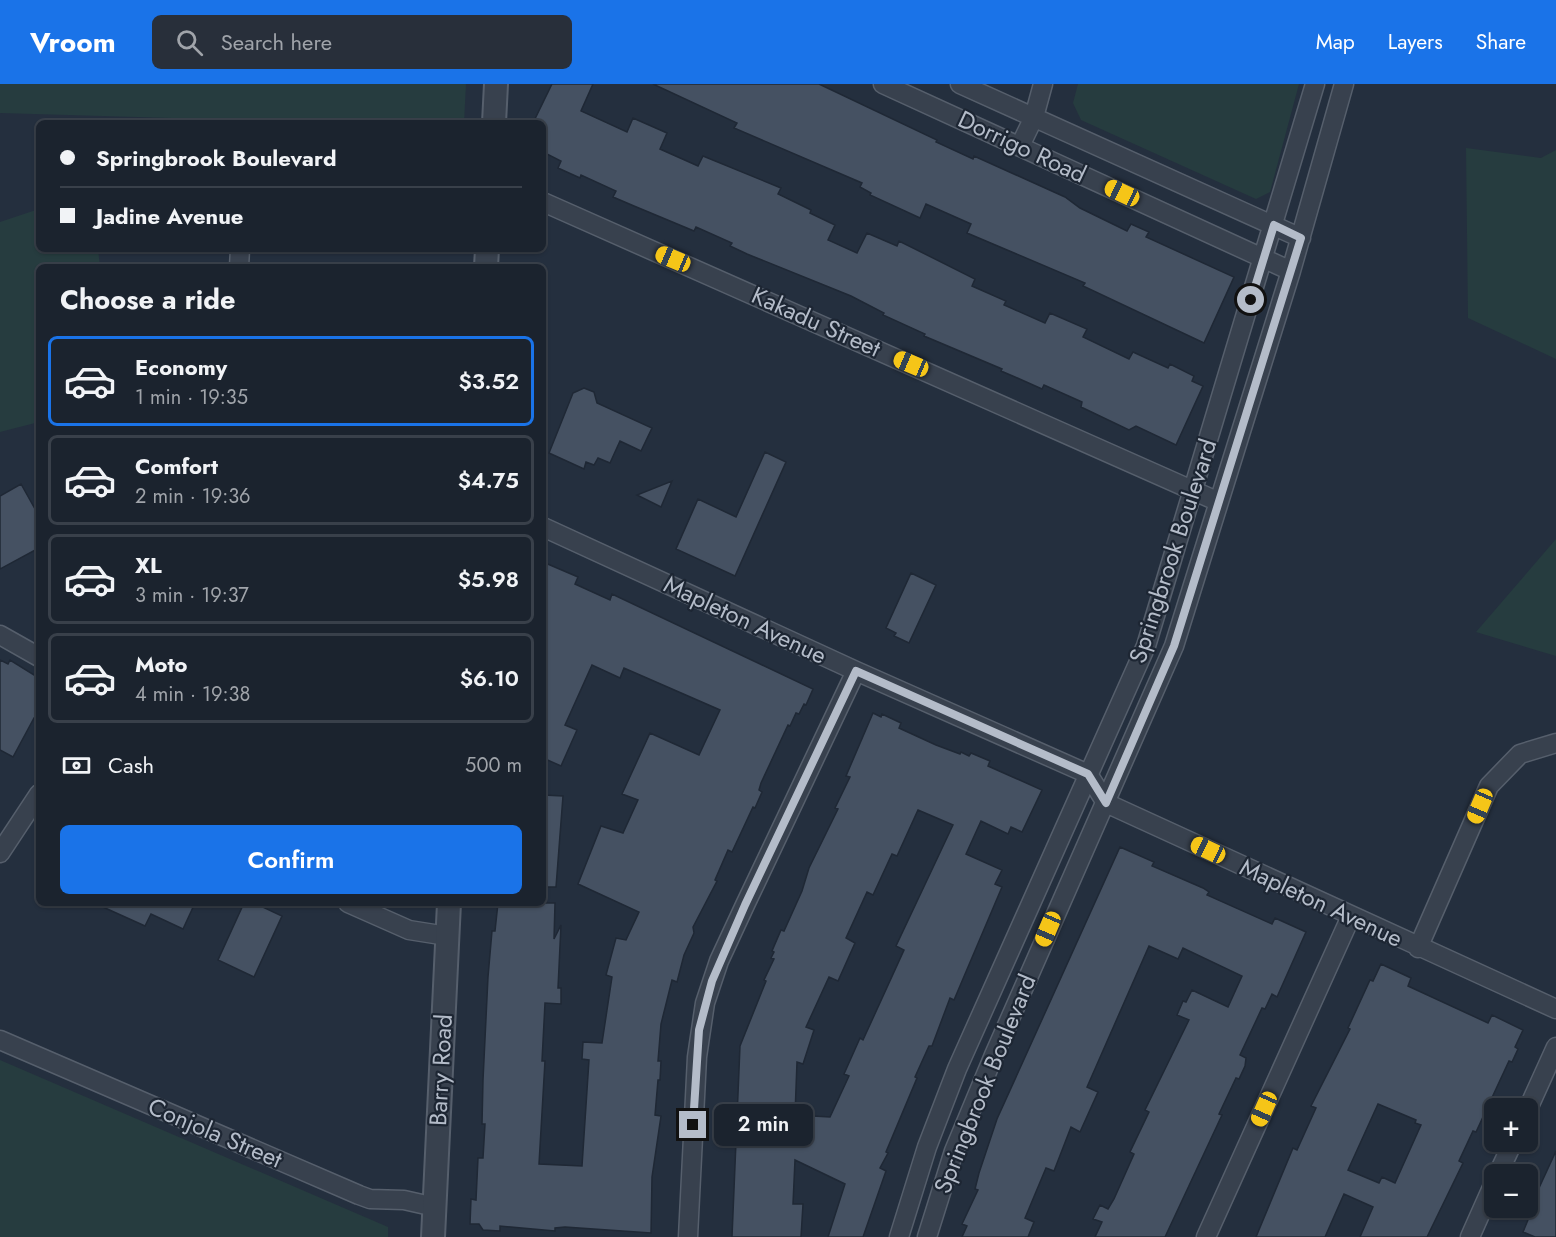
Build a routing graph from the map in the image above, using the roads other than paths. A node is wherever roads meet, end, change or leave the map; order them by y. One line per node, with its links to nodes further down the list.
1 (496, 84): 8 (street)
2 (883, 84): 9 (street, Dorrigo Road)
3 (960, 84): 7 (street, Dorrigo Road)
4 (1043, 84): 7 (street)
5 (1315, 84): 11 (street, Springbrook Boulevard)
6 (1344, 84): 12 (street, Springbrook Boulevard)
7 (1034, 117): 9 (street); 11 (street, Dorrigo Road)
8 (494, 120)
9 (1020, 146): 13 (street, Dorrigo Road)
10 (546, 203): 15 (street, Kakadu Street)
11 (1274, 225): 12 (street, Dorrigo Road); 13 (street, Springbrook Boulevard)
12 (1301, 238): 14 (street, Springbrook Boulevard)
13 (1264, 258): 14 (street, Dorrigo Road); 15 (street, Springbrook Boulevard)
14 (1292, 271): 16 (street, Springbrook Boulevard)
15 (1193, 488): 16 (street, Kakadu Street); 22 (street, Springbrook Boulevard)
16 (1220, 502): 24 (street, Springbrook Boulevard)
17 (546, 528): 20 (street, Mapleton Avenue)
18 (0, 635): 19 (street)
19 (36, 655)
20 (856, 671): 22 (street, Mapleton Avenue); 38 (street)
21 (1556, 743): 30 (street)
22 (1088, 774): 24 (street); 39 (street, Springbrook Boulevard)
23 (36, 799): 25 (street)
24 (1106, 803): 28 (street, Mapleton Avenue); 40 (street, Springbrook Boulevard)
25 (0, 853)
26 (355, 906): 29 (street)
27 (449, 906): 29 (street, Barry Road)
28 (1351, 916): 30 (street, Mapleton Avenue); 41 (street)
29 (447, 936): 36 (street, Barry Road)
30 (1418, 948): 31 (street, Mapleton Avenue)
31 (1556, 1009)
32 (0, 1040): 36 (street, Conjola Street)
33 (1556, 1047): 34 (street)
34 (1533, 1098)
35 (1484, 1206): 42 (street)
36 (435, 1207): 37 (street, Barry Road)
37 (433, 1237)
38 (688, 1237)
39 (899, 1237)
40 (927, 1237)
41 (1206, 1237)
42 (1470, 1237)

